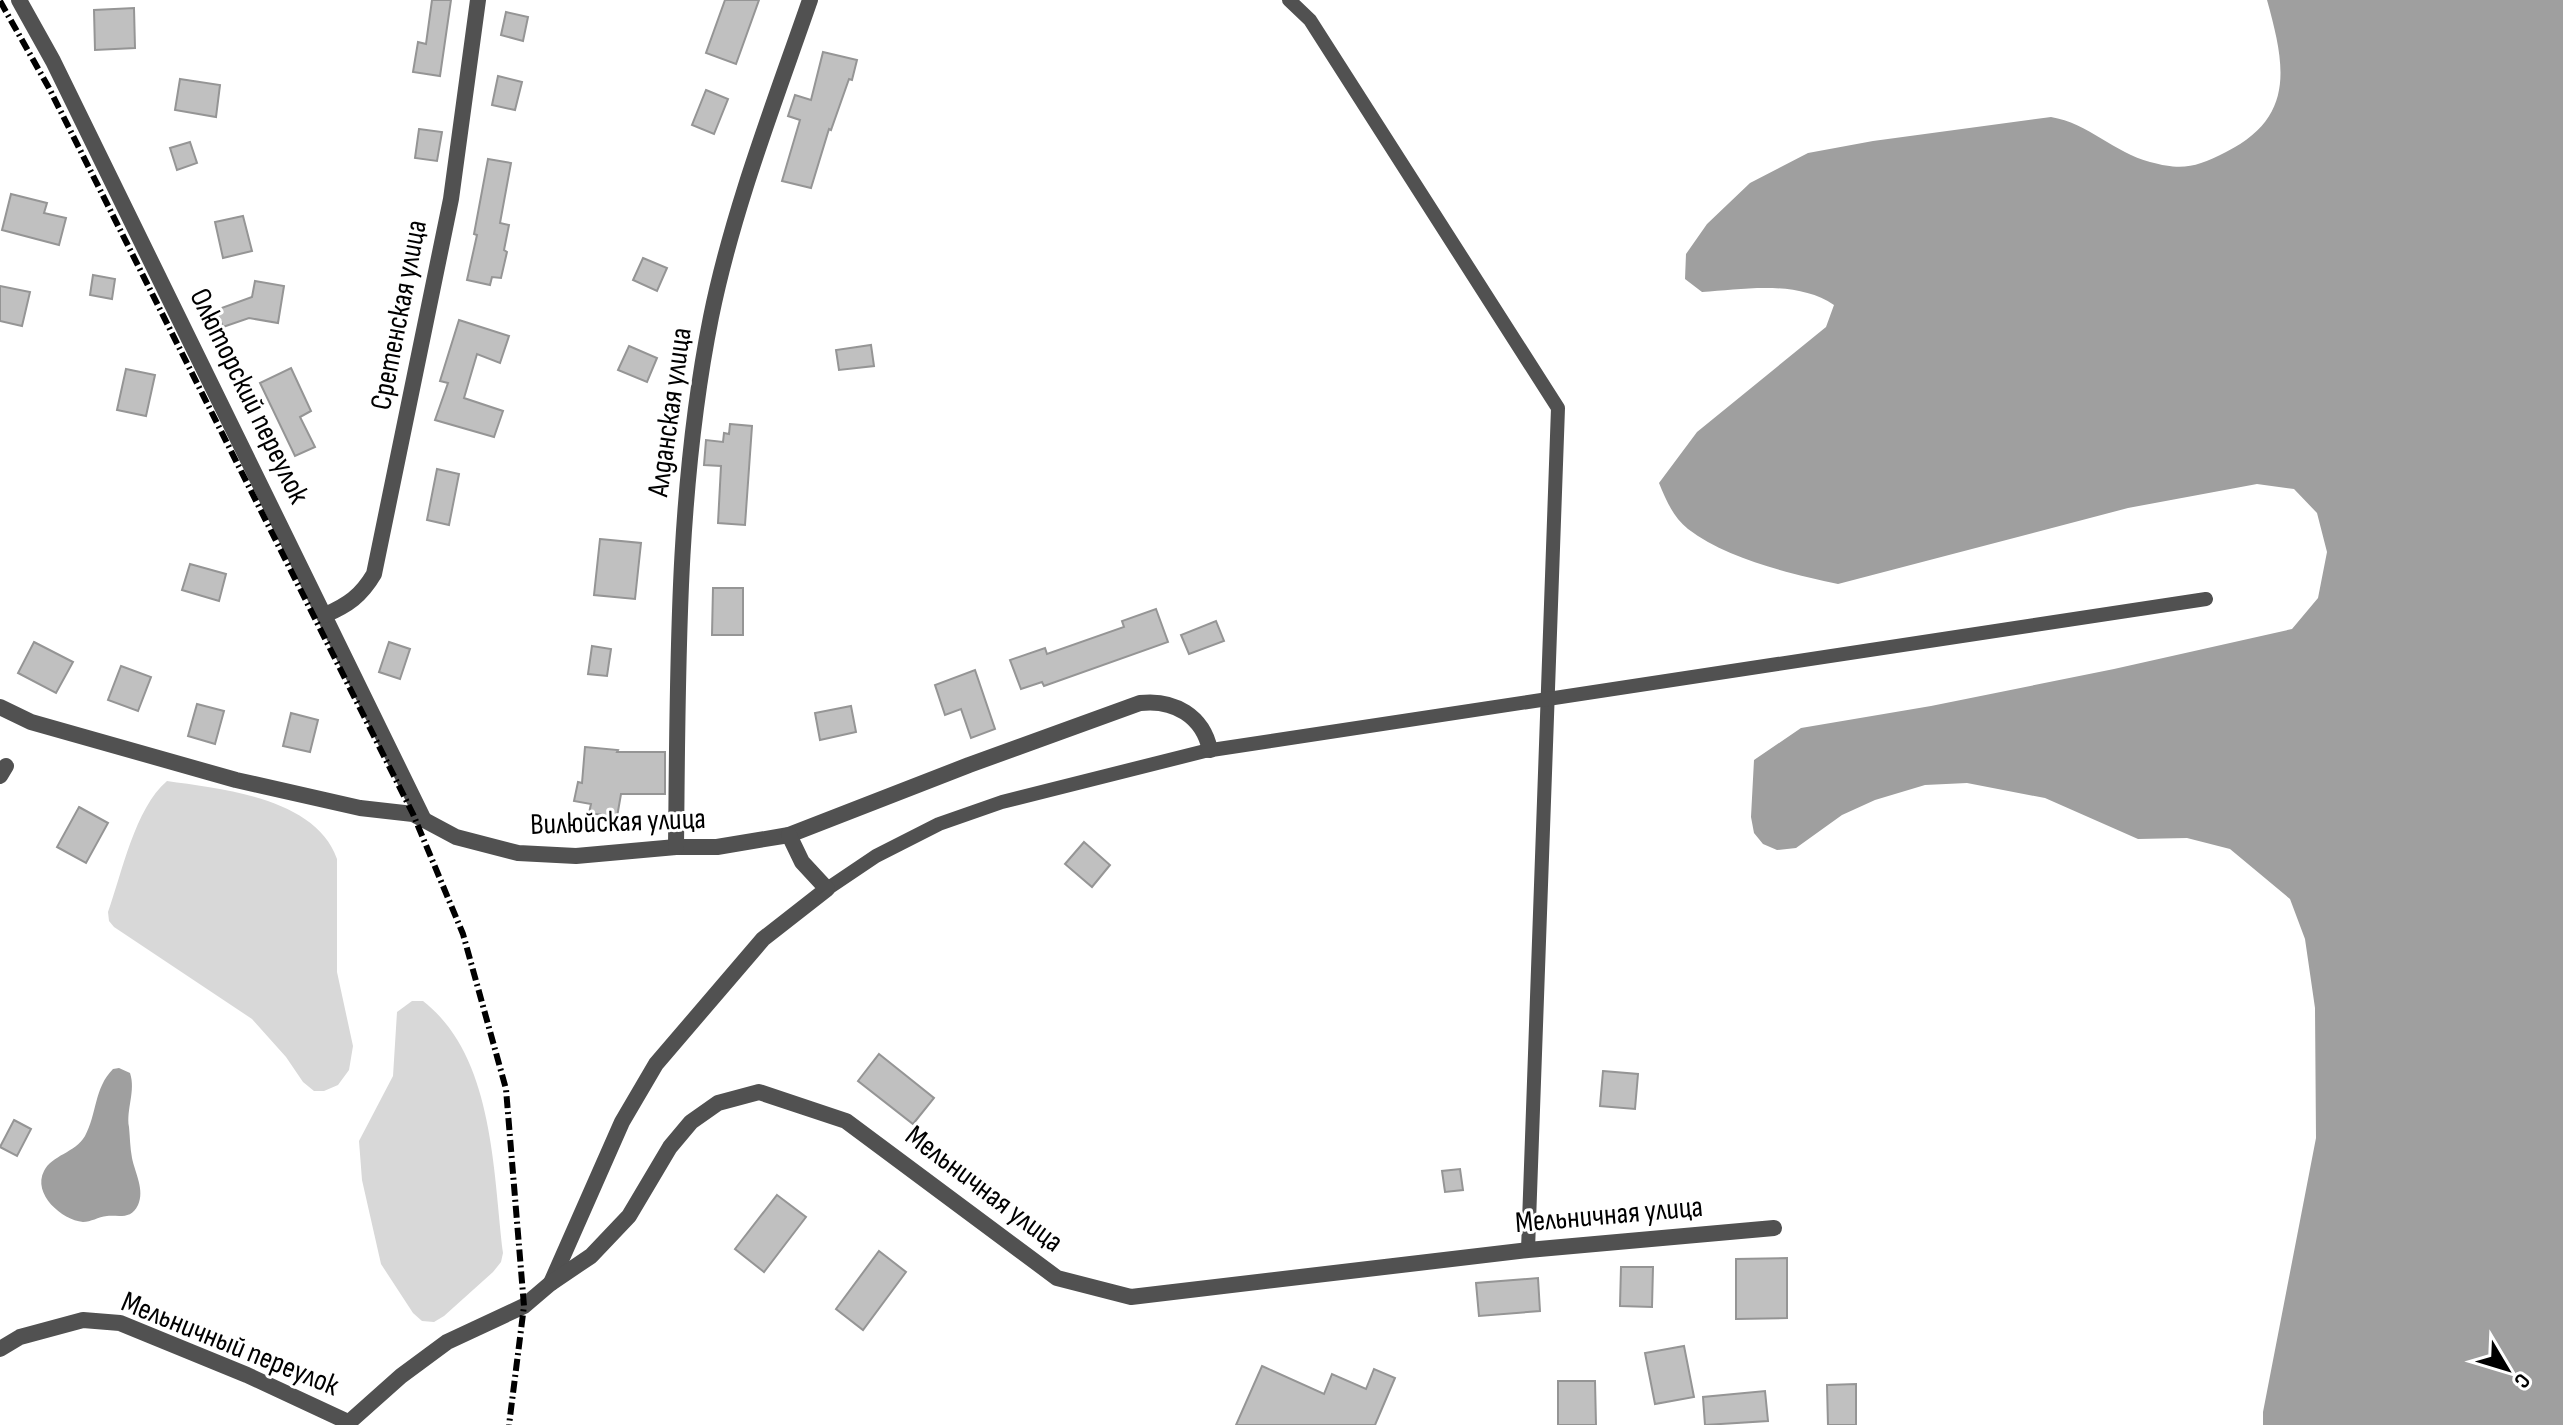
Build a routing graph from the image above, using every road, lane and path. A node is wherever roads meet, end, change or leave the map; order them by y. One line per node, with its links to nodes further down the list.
1 (19, 0): 6 (street, Олюторский переулок)
2 (478, 0): 6 (street, Сретенская улица)
3 (810, 0): 12 (street, Алданская улица)
4 (1289, 0): 7 (lane)
5 (2206, 599): 7 (lane)
6 (325, 615): 10 (street, Олюторский переулок)
7 (1548, 699): 9 (lane); 15 (lane)
8 (0, 707): 10 (street, Вилюйская улица)
9 (1210, 750): 11 (street, Вилюйская улица); 13 (lane)
10 (424, 820): 12 (street, Вилюйская улица)
11 (789, 835): 12 (street, Вилюйская улица); 13 (street)
12 (676, 847)
13 (827, 889): 16 (street)
14 (1774, 1228): 15 (street, Мельничная улица)
15 (1528, 1250): 16 (street, Мельничная улица)
16 (551, 1283): 18 (street, Мельничная улица)
17 (0, 1349): 18 (street, Мельничный переулок)
18 (347, 1424)

